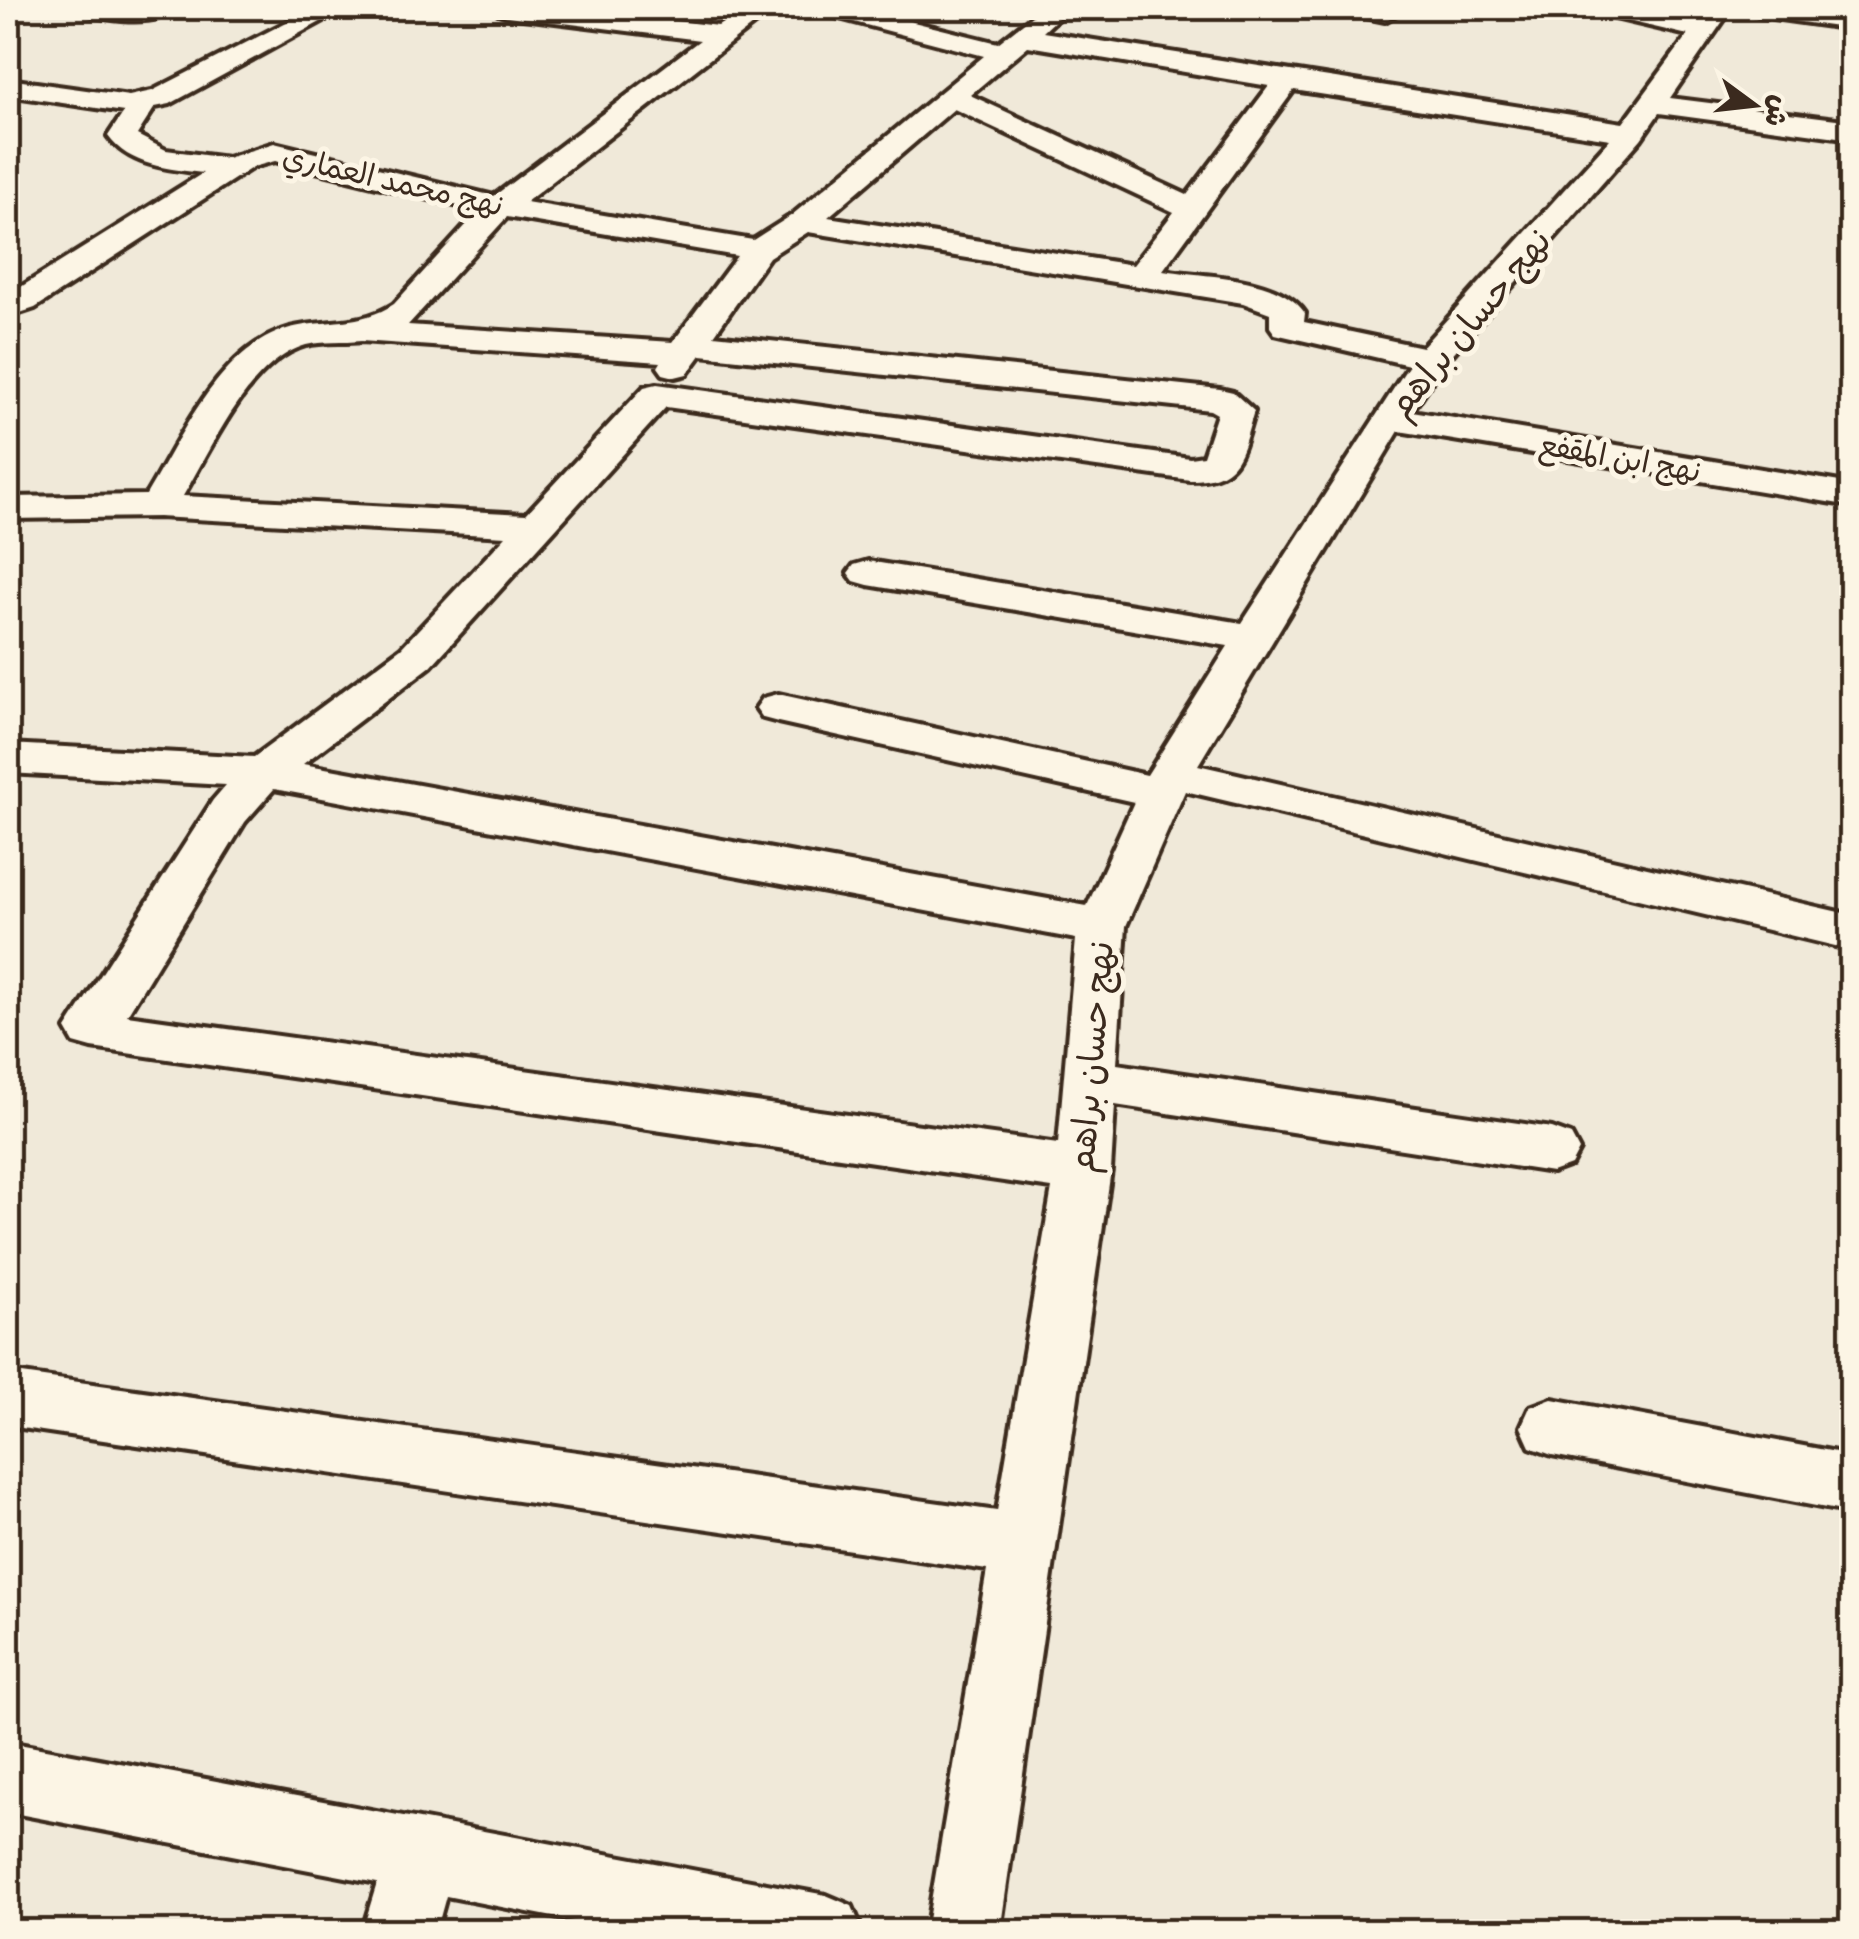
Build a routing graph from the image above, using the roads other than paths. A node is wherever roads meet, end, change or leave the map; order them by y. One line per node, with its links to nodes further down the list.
1 (91, 8): 11 (street)
2 (333, 8): 19 (street)
3 (507, 8): 14 (street)
4 (762, 8): 14 (street)
5 (830, 8): 15 (street)
6 (1058, 8): 15 (street)
7 (1355, 8): 10 (street)
8 (1603, 8): 12 (street)
9 (1758, 8): 13 (street)
10 (1385, 13)
11 (152, 14)
12 (1713, 19): 20 (street, نهج حسان براهم)
13 (1852, 22)
14 (723, 35): 23 (street)
15 (1013, 45): 16 (street); 18 (street)
16 (1287, 81): 20 (street); 24 (street)
17 (8, 87): 19 (street)
18 (952, 97): 24 (street); 25 (street)
19 (145, 101): 22 (street)
20 (1643, 119): 21 (street); 31 (street, نهج حسان براهم)
21 (1852, 130)
22 (234, 168): 23 (street, نهج محمد العماري); 28 (street, نهج محمد العماري)
23 (500, 207): 26 (street, نهج محمد العماري); 29 (street)
24 (1192, 209): 27 (street)
25 (803, 222): 26 (street); 27 (street)
26 (758, 250): 30 (street)
27 (1142, 276): 31 (street)
28 (8, 306)
29 (366, 332): 30 (street); 35 (street)
30 (687, 348): 32 (street); 32 (street)
31 (1430, 359): 33 (street, نهج حسان براهم)
32 (657, 395): 37 (street)
33 (1389, 418): 34 (street, نهج ابن المقفع); 39 (street, نهج حسان براهم)
34 (1852, 495)
35 (158, 506): 36 (street); 37 (street)
36 (8, 508)
37 (539, 526): 42 (street)
38 (868, 573): 39 (street)
39 (1251, 636): 43 (street, نهج حسان براهم)
40 (778, 708): 43 (street)
41 (8, 758): 42 (street)
42 (264, 772): 44 (street); 48 (street)
43 (1165, 783): 44 (street, نهج حسان براهم); 45 (street)
44 (1102, 926): 46 (street, نهج حسان براهم)
45 (1852, 932)
46 (1088, 1080): 47 (street); 48 (street, نهج حسان براهم)
47 (1552, 1150)
48 (1083, 1170): 52 (street, نهج حسان براهم)
49 (8, 1400): 52 (street)
50 (1552, 1427): 51 (street)
51 (1852, 1484)
52 (1024, 1545): 57 (street, نهج حسان براهم)
53 (8, 1777): 54 (street)
54 (421, 1857): 55 (street); 56 (street)
55 (399, 1932)
56 (826, 1932)
57 (963, 1932)

